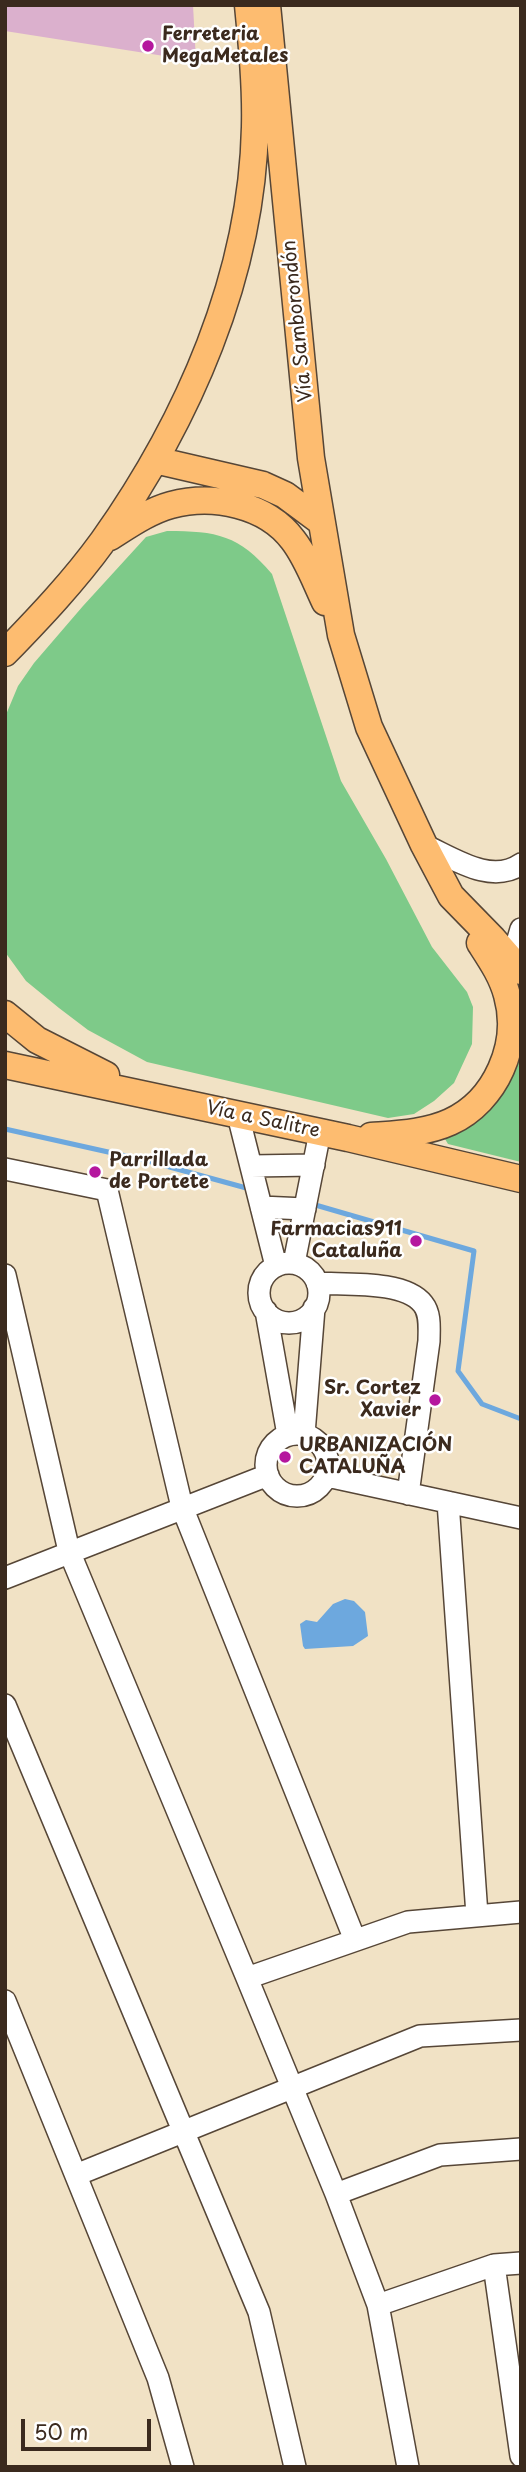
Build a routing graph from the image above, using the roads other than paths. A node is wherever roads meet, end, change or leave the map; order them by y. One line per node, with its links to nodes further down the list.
1 (248, 5): 3 (main road)
2 (267, 5): 4 (main road, Vía Samborondón)
3 (155, 460): 4 (main road); 5 (main road)
4 (320, 521): 6 (main road, Vía Samborondón)
5 (102, 542): 6 (main road); 7 (main road)
6 (341, 635): 8 (main road)
7 (5, 653)
8 (424, 845): 9 (street); 10 (main road)
9 (521, 864)
10 (451, 897): 12 (main road); 18 (main road)
11 (521, 929): 12 (street)
12 (516, 966)
13 (5, 1014): 15 (main road)
14 (5, 1065): 15 (main road, Vía a Salitre)
15 (160, 1097): 16 (main road, Vía a Salitre)
16 (238, 1115): 17 (main road, Vía a Salitre); 20 (street)
17 (320, 1132): 18 (main road, Vía a Salitre); 19 (street)
18 (348, 1138): 22 (main road, Vía a Salitre)
19 (314, 1164): 20 (street); 24 (street)
20 (251, 1166): 23 (street)
21 (5, 1169): 35 (street)
22 (521, 1179)
23 (261, 1207): 24 (street); 25 (street)
24 (305, 1209): 25 (street)
25 (285, 1264): 27 (street); 29 (street)
26 (5, 1275): 37 (street)
27 (317, 1283): 28 (street); 33 (street)
28 (314, 1308): 29 (street); 30 (street)
29 (266, 1311): 30 (street)
30 (296, 1434): 31 (street); 32 (street)
31 (268, 1475): 32 (street); 35 (street)
32 (327, 1476): 33 (street)
33 (408, 1493): 34 (street)
34 (448, 1502): 36 (street); 41 (street)
35 (182, 1507): 37 (street); 42 (street)
36 (521, 1518)
37 (69, 1551): 38 (street); 43 (street)
38 (5, 1577)
39 (5, 1705): 47 (street)
40 (521, 1912): 41 (street)
41 (477, 1915): 42 (street)
42 (355, 1940): 43 (street)
43 (247, 1978): 46 (street)
44 (5, 2001): 49 (street)
45 (521, 2030): 46 (street)
46 (291, 2088): 47 (street); 50 (street)
47 (184, 2132): 49 (street); 56 (street)
48 (521, 2148): 50 (street)
49 (76, 2175): 55 (street)
50 (336, 2194): 53 (street)
51 (521, 2263): 52 (street)
52 (494, 2265): 53 (street); 54 (street)
53 (378, 2305): 57 (street)
54 (521, 2456)
55 (183, 2467)
56 (295, 2467)
57 (408, 2467)

